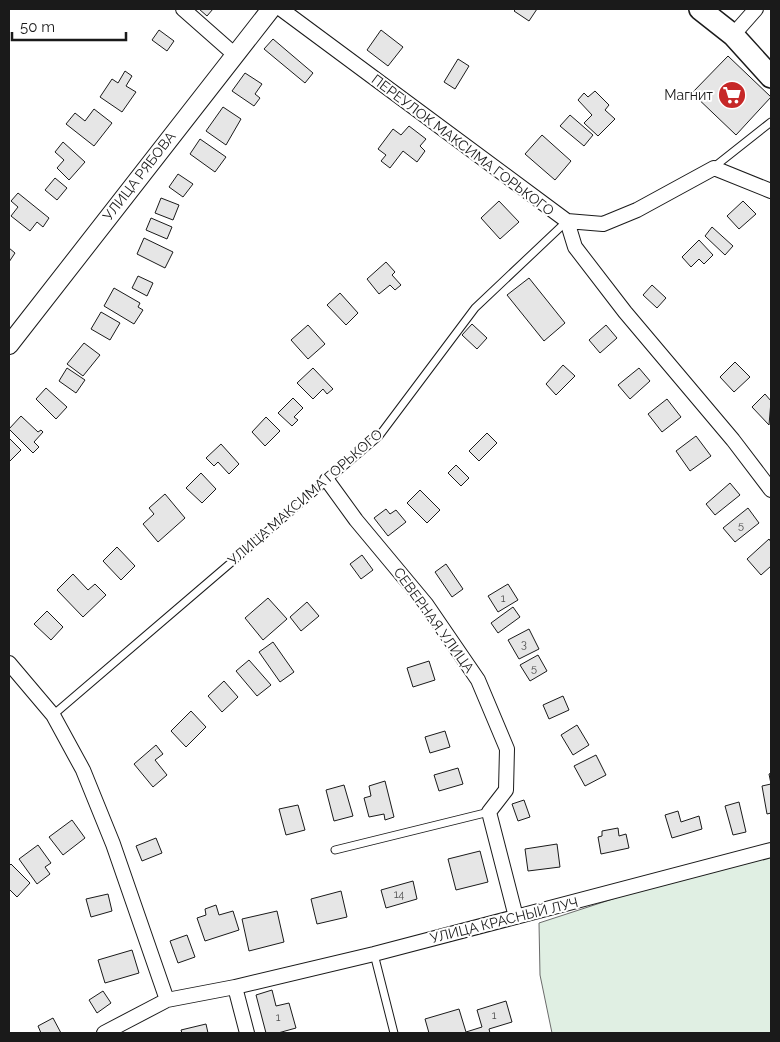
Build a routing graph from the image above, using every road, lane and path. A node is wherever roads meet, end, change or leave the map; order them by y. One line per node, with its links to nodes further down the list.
1 (183, 9): 7 (street)
2 (271, 9): 7 (street, УЛИЦА РЯБОВА)
3 (280, 9): 12 (street, ПЕРЕУЛОК МАКСИМА ГОРЬКОГО)
4 (700, 9): 6 (main road)
5 (756, 9): 6 (street)
6 (733, 35): 8 (main road)
7 (234, 54): 13 (street, УЛИЦА РЯБОВА)
8 (771, 77)
9 (771, 122): 10 (lane)
10 (714, 168): 11 (street); 12 (street)
11 (771, 191)
12 (567, 221): 14 (lane, УЛИЦА МАКСИМА ГОРЬКОГО); 15 (street, ПЕРЕУЛОК МАКСИМА ГОРЬКОГО)
13 (9, 345)
14 (327, 480): 17 (lane, УЛИЦА МАКСИМА ГОРЬКОГО); 18 (street, СЕВЕРНАЯ УЛИЦА)
15 (771, 490)
16 (9, 663): 17 (street)
17 (53, 715): 24 (street)
18 (489, 812): 19 (lane); 21 (street)
19 (335, 850)
20 (771, 850): 21 (street, УЛИЦА КРАСНЫЙ ЛУЧ)
21 (516, 917): 22 (street, УЛИЦА КРАСНЫЙ ЛУЧ)
22 (374, 954): 23 (street, УЛИЦА КРАСНЫЙ ЛУЧ); 27 (lane)
23 (235, 987): 24 (street, УЛИЦА КРАСНЫЙ ЛУЧ); 26 (street)
24 (167, 1000): 25 (street, УЛИЦА КРАСНЫЙ ЛУЧ)
25 (104, 1033)
26 (248, 1033)
27 (394, 1033)

